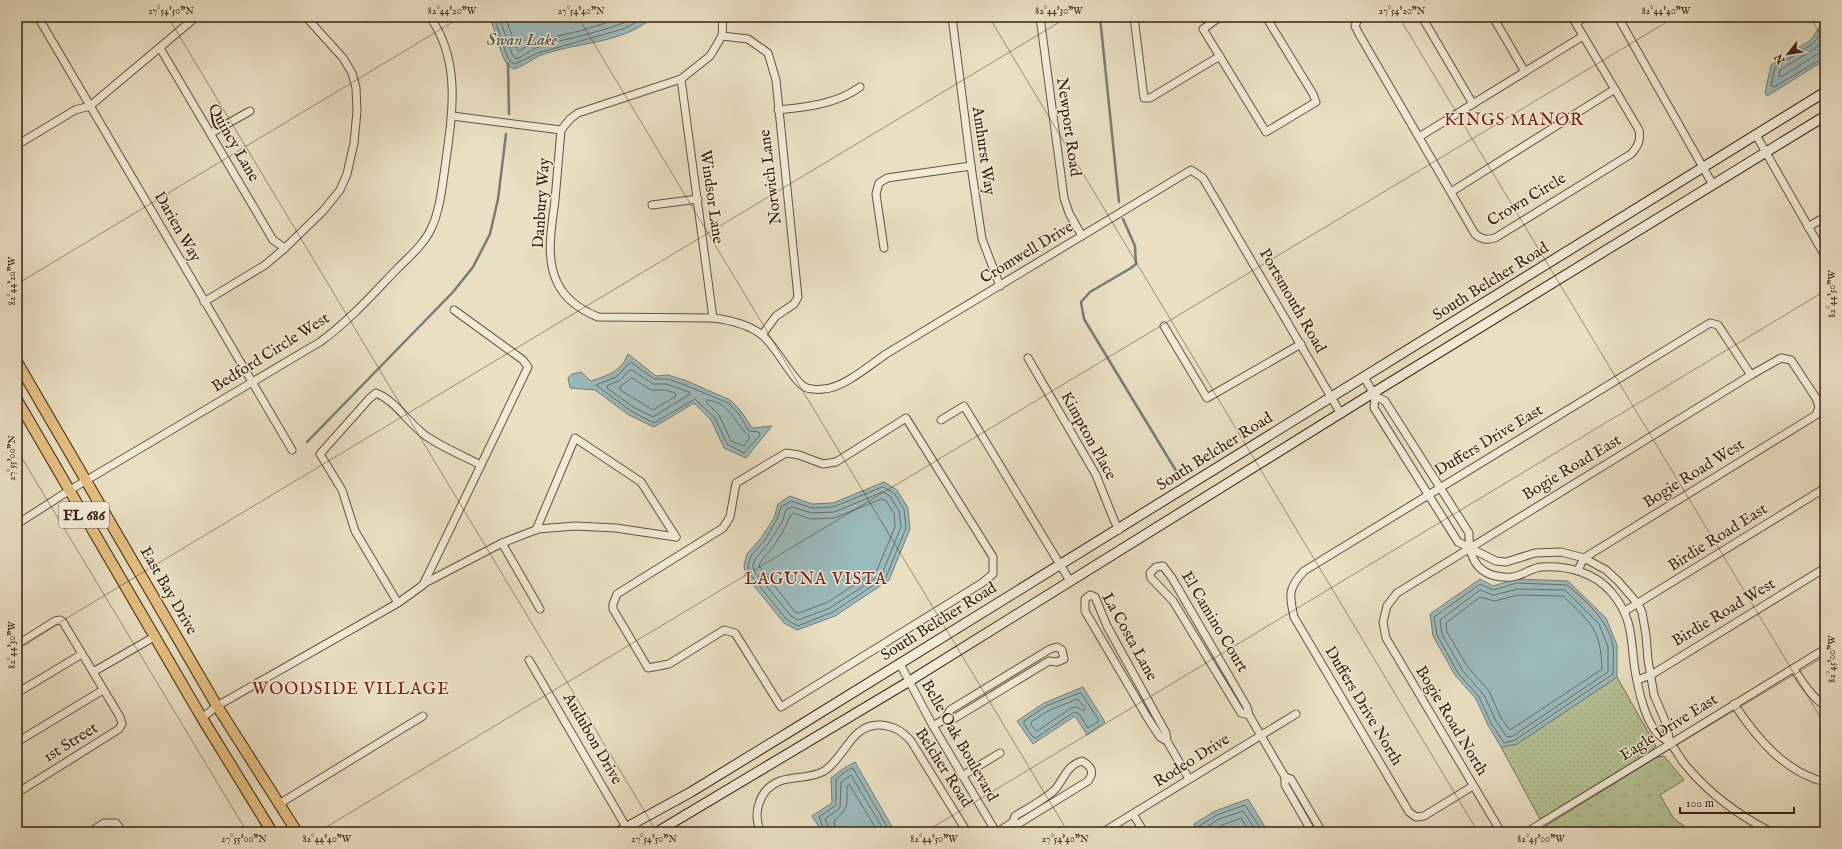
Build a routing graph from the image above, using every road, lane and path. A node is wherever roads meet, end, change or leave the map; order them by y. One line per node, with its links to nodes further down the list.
1 (38, 17): 27 (street, Darien Way)
2 (196, 17): 19 (street)
3 (306, 17): 48 (street)
4 (430, 17): 30 (street, Bedford Circle West)
5 (723, 17): 17 (street)
6 (952, 17): 38 (street, Amhurst Way)
7 (1040, 17): 47 (street, Newport Road)
8 (1134, 17): 20 (street)
9 (1220, 17): 20 (street)
10 (1266, 17): 20 (street)
11 (1359, 17): 35 (street, Crown Circle)
12 (1422, 17): 26 (street)
13 (1493, 17): 21 (street)
14 (1585, 17): 16 (street)
15 (1618, 17): 39 (street)
16 (1574, 20): 18 (street, Crown Circle)
17 (722, 36): 22 (street); 28 (street, Norwich Lane)
18 (1583, 36): 21 (street); 24 (street, Crown Circle)
19 (160, 48): 27 (street); 33 (street, Quincy Lane)
20 (1220, 56)
21 (1525, 72): 26 (street)
22 (681, 79): 32 (street); 42 (street, Windsor Lane)
23 (860, 87): 28 (street)
24 (1615, 90): 41 (street); 41 (street, Crown Circle)
25 (1825, 92): 34 (main road, South Belcher Road)
26 (1473, 104): 35 (street)
27 (90, 106): 36 (street); 52 (street, Darien Way)
28 (778, 110): 56 (street, Norwich Lane)
29 (250, 111): 33 (street)
30 (452, 116): 32 (street); 62 (street, Bedford Circle West)
31 (1825, 116): 37 (main road, South Belcher Road)
32 (561, 130): 54 (street, Danbury Way)
33 (211, 133): 48 (street, Quincy Lane)
34 (1756, 135): 37 (street); 39 (main road, South Belcher Road)
35 (1419, 137): 41 (street, Crown Circle)
36 (17, 144)
37 (1766, 153): 40 (main road, South Belcher Road); 46 (street)
38 (971, 166): 49 (street); 51 (street, Amhurst Way)
39 (1703, 168): 40 (street); 61 (main road, South Belcher Road)
40 (1713, 185): 64 (main road, South Belcher Road)
41 (1451, 192)
42 (698, 199): 44 (street); 54 (street, Windsor Lane)
43 (1218, 203): 47 (street, Cromwell Drive); 57 (street, Portsmouth Road)
44 (652, 205)
45 (1825, 217): 46 (street)
46 (1808, 227): 50 (street)
47 (1082, 236): 51 (street, Cromwell Drive)
48 (284, 248): 52 (street)
49 (884, 248)
50 (1825, 256)
51 (1000, 286): 63 (street, Cromwell Drive)
52 (204, 302): 62 (street, Darien Way)
53 (454, 310): 73 (street)
54 (714, 318): 56 (street, Danbury Way)
55 (1164, 326): 57 (street)
56 (762, 335): 63 (street, Danbury Way)
57 (1301, 344): 65 (street, Portsmouth Road)
58 (1028, 358): 81 (street, Kimpton Place)
59 (17, 362): 74 (main road, East Bay Drive / FL 686)
60 (1751, 375): 66 (street, Bogie Road East); 75 (street, Duffers Drive East); 83 (street, Bogie Road East)
61 (1364, 378): 64 (street); 65 (main road, South Belcher Road)
62 (251, 383): 72 (street, Darien Way); 74 (street, Bedford Circle West)
63 (841, 384)
64 (1374, 395): 68 (main road, South Belcher Road); 70 (street); 71 (street)
65 (1332, 397): 68 (street, Portsmouth Road); 81 (main road, South Belcher Road)
66 (1816, 398): 84 (street, Bogie Road West)
67 (17, 400): 77 (main road, FL 686)
68 (1341, 414): 88 (main road, South Belcher Road)
69 (941, 420): 85 (street)
70 (1403, 428): 71 (street); 75 (street)
71 (1391, 435): 78 (street)
72 (292, 450)
73 (481, 465): 89 (street); 91 (street)
74 (86, 481): 77 (street, Bedford Circle West); 111 (main road, East Bay Drive / FL 686)
75 (1440, 487): 78 (street, Duffers Drive East); 83 (street)
76 (1825, 488): 92 (street, Birdie Road East)
77 (70, 490): 79 (street, Bedford Circle West); 96 (main road, FL 686)
78 (1428, 494): 83 (street); 90 (street, Duffers Drive East)
79 (17, 524)
80 (536, 530): 80 (street); 82 (street)
81 (1119, 530): 85 (main road, South Belcher Road)
82 (502, 543): 89 (street); 93 (street)
83 (1469, 548): 84 (street); 87 (street); 95 (street, Bogie Road East)
84 (1584, 558): 87 (street); 92 (street)
85 (1061, 565): 88 (street); 102 (main road, South Belcher Road)
86 (1825, 568): 105 (street, Birdie Road West)
87 (1578, 570): 94 (street)
88 (1070, 581): 107 (main road, South Belcher Road)
89 (423, 584): 91 (street)
90 (1290, 599): 128 (street, Duffers Drive North)
91 (398, 603): 111 (street)
92 (1638, 604): 94 (street, Birdie Road East); 105 (street)
93 (540, 609)
94 (1626, 611): 106 (street)
95 (1383, 622): 128 (street, Bogie Road North)
96 (154, 637): 104 (street); 116 (main road, FL 686)
97 (888, 642): 97 (street)
98 (17, 645): 100 (street)
99 (1825, 649): 103 (street, Eagle Drive East)
100 (82, 654): 104 (street); 109 (street)
101 (529, 660): 133 (street, Audubon Drive)
102 (900, 664): 107 (street, Belle Oak Boulevard); 133 (main road, South Belcher Road)
103 (1794, 669): 110 (street, Eagle Drive East); 112 (street)
104 (93, 672): 108 (street)
105 (1651, 675): 106 (street, Birdie Road West); 122 (street)
106 (1637, 680): 122 (street)
107 (908, 682): 118 (street, Belle Oak Boulevard); 139 (main road, South Belcher Road)
108 (103, 690): 121 (street); 129 (street, 1st Street)
109 (17, 693)
110 (1734, 704): 122 (street, Eagle Drive East); 127 (street)
111 (217, 706): 116 (street); 130 (main road, East Bay Drive / FL 686)
112 (1825, 706)
113 (1249, 714): 113 (street, El Camino Court); 119 (street, El Camino Court)
114 (1296, 714): 119 (street, Rodeo Drive)
115 (423, 716): 130 (street)
116 (202, 718): 136 (main road, FL 686)
117 (945, 719): 117 (street); 118 (street)
118 (933, 726): 124 (street, Belle Oak Boulevard)
119 (1261, 735): 125 (street, El Camino Court); 126 (street, Rodeo Drive)
120 (1167, 741): 120 (street, La Costa Lane); 126 (street, La Costa Lane)
121 (17, 742)
122 (1670, 743): 148 (street, Eagle Drive East); 149 (street)
123 (1000, 753): 124 (street)
124 (962, 776): 142 (street, Belle Oak Boulevard)
125 (1285, 777): 145 (street, El Camino Court); 146 (street, El Camino Court)
126 (1189, 779): 131 (street, Rodeo Drive)
127 (1825, 782)
128 (1473, 786): 147 (street, Bogie Road North)
129 (17, 793)
130 (279, 804): 137 (main road, East Bay Drive / FL 686)
131 (1133, 814): 143 (street, Rodeo Drive); 144 (street)
132 (1014, 822): 132 (street); 142 (street)
133 (628, 830): 138 (main road, South Belcher Road)
134 (90, 832): 135 (street)
135 (123, 832)
136 (272, 832)
137 (297, 832)
138 (618, 832)
139 (657, 832)
140 (761, 832): 141 (street, Belcher Road)
141 (967, 832)
142 (997, 832)
143 (1103, 832)
144 (1144, 832)
145 (1312, 832)
146 (1322, 832)
147 (1501, 832)
148 (1527, 832)
149 (1771, 832)

